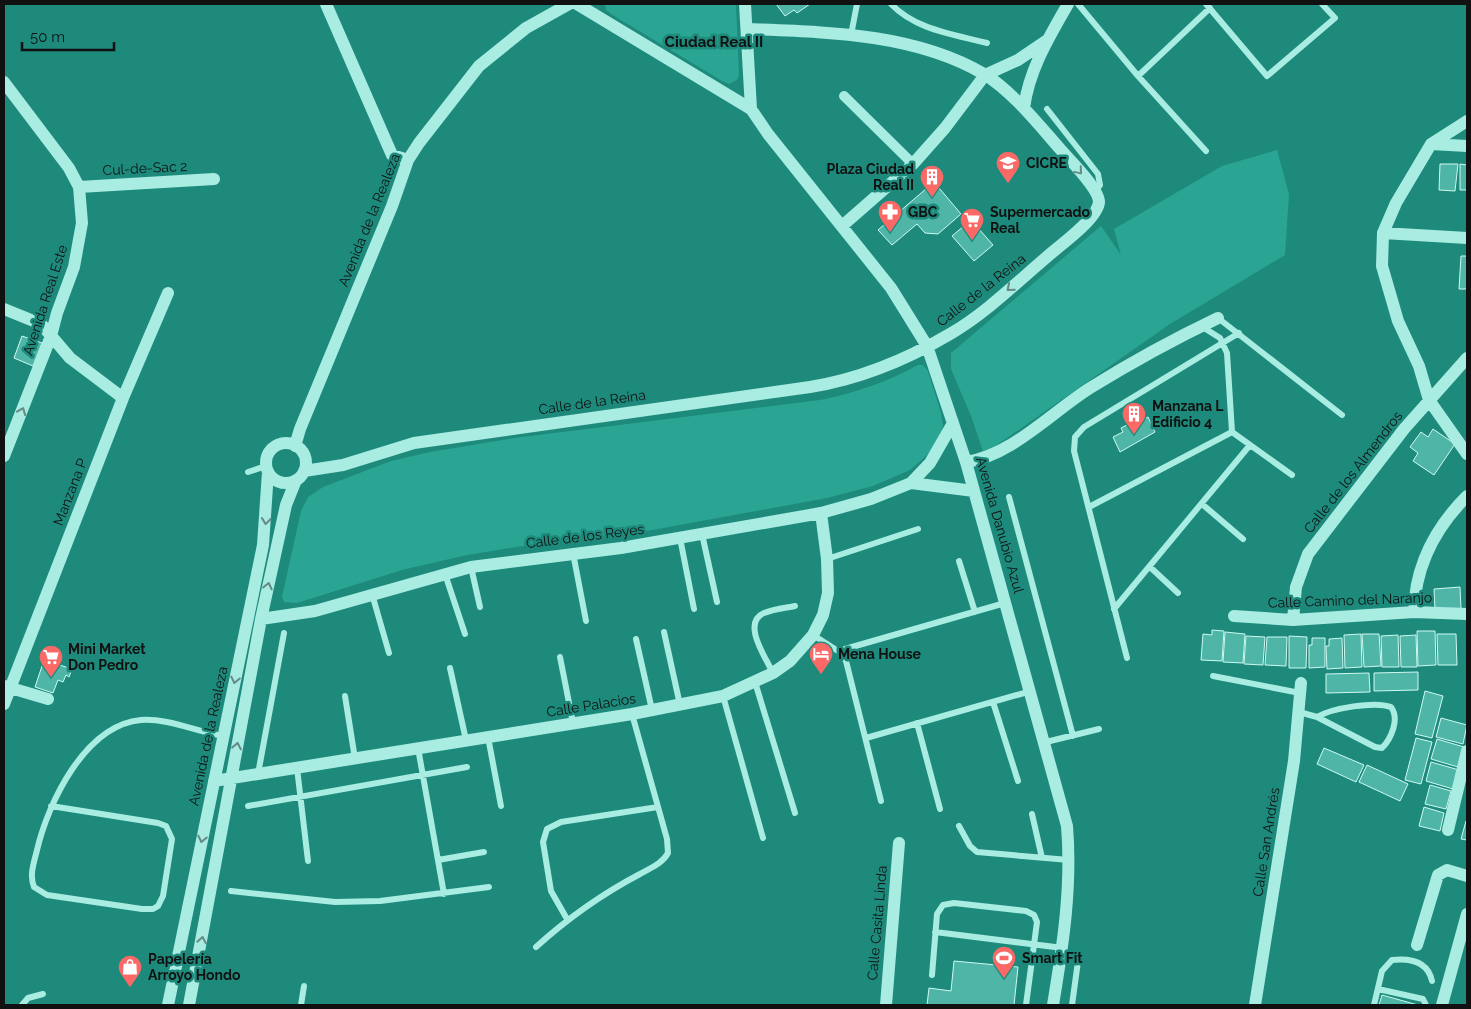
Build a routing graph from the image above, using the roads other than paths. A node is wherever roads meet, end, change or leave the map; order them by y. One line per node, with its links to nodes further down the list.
1 (326, 4): 26 (street)
2 (569, 4): 26 (street, Avenida de la Realeza)
3 (577, 4): 20 (street, Avenida Danubio Azul)
4 (745, 4): 11 (street)
5 (857, 4): 12 (lane)
6 (891, 4): 14 (lane)
7 (1068, 4): 13 (street)
8 (1078, 4): 16 (lane)
9 (1322, 4): 10 (lane)
10 (1208, 6): 16 (lane)
11 (748, 29): 12 (street); 20 (street)
12 (851, 34): 15 (street)
13 (1046, 42): 15 (street); 19 (street)
14 (987, 43)
15 (984, 74): 19 (street); 27 (street)
16 (1138, 76): 25 (lane)
17 (4, 82): 29 (street, Avenida Real Este)
18 (844, 96): 27 (street)
19 (1024, 108): 30 (street, one-way to 30)
20 (751, 109): 31 (street, Avenida Danubio Azul)
21 (1047, 110): 30 (lane)
22 (1467, 121): 23 (street)
23 (1431, 144): 24 (street); 32 (street)
24 (1467, 146)
25 (1206, 151)
26 (408, 160): 49 (street, Avenida de la Realeza)
27 (913, 164): 31 (street)
28 (214, 179): 29 (street, Cul-de-Sac 2)
29 (79, 187): 39 (street, Avenida Real Este)
30 (1095, 192): 41 (street, Calle de la Reina, one-way to 41)
31 (842, 226): 41 (street, Avenida Danubio Azul)
32 (1383, 233): 33 (street); 44 (street)
33 (1467, 238)
34 (168, 293): 43 (street, Manzana P)
35 (4, 309): 39 (street)
36 (1218, 318): 37 (street); 38 (lane)
37 (1201, 326): 40 (lane); 52 (street)
38 (1239, 333): 40 (lane); 45 (lane)
39 (51, 336): 43 (street); 51 (street, Avenida Real Este, one-way to 39)
40 (1224, 344): 47 (lane); 62 (lane)
41 (927, 346): 46 (street, Avenida Danubio Azul); 55 (street, Calle de la Reina)
42 (1467, 358): 44 (street, Calle de los Almendros)
43 (123, 398): 102 (street, Manzana P)
44 (1429, 400): 50 (street); 87 (street, Calle de los Almendros)
45 (1342, 415)
46 (953, 422): 52 (street, Avenida Danubio Azul); 57 (street, Calle de los Reyes)
47 (1232, 432): 48 (lane); 62 (lane)
48 (1250, 445): 56 (lane); 61 (lane)
49 (295, 446): 53 (street); 55 (street)
50 (1467, 454)
51 (4, 456)
52 (966, 462): 58 (street, Avenida Danubio Azul)
53 (267, 469): 54 (lane); 55 (street); 118 (street, Avenida de la Realeza, one-way to 118)
54 (248, 472)
55 (300, 475): 86 (street, Avenida de la Realeza, one-way to 55)
56 (1292, 475)
57 (911, 483): 58 (street, Calle de los Reyes); 63 (street, Calle de los Reyes)
58 (974, 491): 77 (street, Avenida Danubio Azul)
59 (1467, 496): 83 (street)
60 (1009, 497): 119 (lane)
61 (1202, 504): 67 (lane); 72 (lane)
62 (1089, 508): 81 (lane)
63 (821, 513): 65 (street, Calle de los Reyes); 69 (street, Calle Palacios)
64 (918, 529): 69 (lane)
65 (702, 534): 66 (street, Calle de los Reyes); 76 (lane)
66 (680, 538): 68 (street, Calle de los Reyes); 80 (lane)
67 (1244, 539)
68 (574, 553): 71 (street, Calle de los Reyes); 88 (lane)
69 (827, 559): 92 (street, Calle Palacios)
70 (959, 561): 82 (lane)
71 (471, 567): 73 (street, Calle de los Reyes); 79 (lane)
72 (1150, 567): 74 (lane); 81 (lane)
73 (445, 574): 75 (street, Calle de los Reyes); 91 (lane)
74 (1178, 593)
75 (372, 594): 86 (street, Calle de los Reyes); 95 (lane)
76 (717, 602)
77 (1006, 603): 82 (lane); 104 (street, Avenida Danubio Azul)
78 (795, 606): 99 (lane)
79 (480, 607)
80 (694, 609)
81 (1114, 609): 97 (lane)
82 (975, 612): 94 (lane)
83 (1414, 612): 84 (street, Calle Camino del Naranjo); 87 (street, Calle Camino del Naranjo)
84 (1467, 614)
85 (1234, 616): 87 (street, Calle Camino del Naranjo)
86 (261, 619): 132 (street, Avenida de la Realeza, one-way to 86)
87 (1292, 620)
88 (586, 621)
89 (664, 632): 110 (lane)
90 (284, 634): 129 (lane)
91 (464, 634)
92 (813, 635): 94 (lane); 99 (street, Calle Palacios)
93 (636, 639): 111 (lane)
94 (838, 651): 121 (lane)
95 (389, 653)
96 (560, 657): 115 (lane)
97 (1127, 658)
98 (450, 668): 122 (lane)
99 (773, 672): 101 (street, Calle Palacios)
100 (1213, 676): 103 (lane)
101 (755, 682): 106 (street, Calle Palacios); 142 (lane)
102 (7, 687): 107 (street); 109 (street, Manzana P)
103 (1301, 688): 112 (street, Calle San Andrés)
104 (1031, 691): 108 (lane); 123 (street, Avenida Danubio Azul)
105 (345, 696): 126 (lane)
106 (723, 696): 110 (street, Calle Palacios); 146 (lane)
107 (48, 699)
108 (993, 702): 116 (lane); 134 (lane)
109 (4, 704)
110 (680, 705): 111 (street, Calle Palacios)
111 (652, 710): 113 (street, Calle Palacios)
112 (1299, 712): 114 (lane); 178 (street, Calle San Andrés)
113 (632, 714): 115 (street, Calle Palacios); 140 (lane)
114 (1318, 717): 114 (lane)
115 (574, 723): 120 (street, Calle Palacios)
116 (917, 723): 121 (lane); 141 (lane)
117 (1099, 730): 119 (lane)
118 (223, 736): 133 (street, Avenida de la Realeza); 137 (lane)
119 (1073, 736): 123 (lane)
120 (488, 737): 122 (street, Calle Palacios); 139 (lane)
121 (866, 738): 136 (lane)
122 (466, 740): 124 (street, Calle Palacios)
123 (1046, 742): 152 (street, Avenida Danubio Azul)
124 (418, 748): 126 (street, Calle Palacios); 130 (lane)
125 (1467, 750): 131 (street)
126 (355, 759): 127 (street, Calle Palacios)
127 (297, 768): 129 (street, Calle Palacios); 135 (lane)
128 (468, 768): 130 (lane)
129 (258, 774): 132 (street, Calle Palacios)
130 (423, 776): 135 (lane); 150 (lane)
131 (1464, 778): 145 (street)
132 (231, 779): 133 (street, Calle Palacios); 172 (street, Avenida de la Realeza, one-way to 132)
133 (214, 780): 171 (street, Avenida de la Realeza, one-way to 171)
134 (1018, 781)
135 (300, 797): 138 (lane); 151 (lane)
136 (882, 801)
137 (51, 806): 137 (lane)
138 (248, 806)
139 (501, 806)
140 (658, 807): 158 (lane); 158 (lane)
141 (940, 809)
142 (795, 813)
143 (1032, 814): 149 (lane)
144 (959, 826): 149 (lane)
145 (1448, 830)
146 (763, 838)
147 (899, 843): 174 (street, Calle Casita Linda)
148 (484, 852): 150 (lane)
149 (1042, 858): 152 (lane)
150 (438, 860): 156 (lane)
151 (308, 861)
152 (1070, 861): 163 (street, Avenida Danubio Azul)
153 (1467, 876): 161 (street)
154 (489, 887): 156 (lane)
155 (231, 891): 156 (lane)
156 (444, 894)
157 (1467, 914): 181 (street)
158 (567, 919): 162 (lane)
159 (935, 932): 160 (lane); 160 (lane); 165 (lane)
160 (1035, 945): 163 (lane); 175 (lane)
161 (1418, 945)
162 (536, 946)
163 (1063, 948): 176 (street, Avenida Danubio Azul)
164 (1079, 954): 177 (lane)
165 (932, 975)
166 (1432, 981): 168 (lane)
167 (304, 986): 173 (lane)
168 (1378, 990): 179 (lane); 180 (lane)
169 (43, 994): 170 (lane)
170 (22, 1005)
171 (168, 1005)
172 (189, 1005)
173 (301, 1005)
174 (886, 1005)
175 (1026, 1005)
176 (1053, 1005)
177 (1072, 1005)
178 (1255, 1005)
179 (1374, 1005)
180 (1426, 1005)
181 (1442, 1005)

